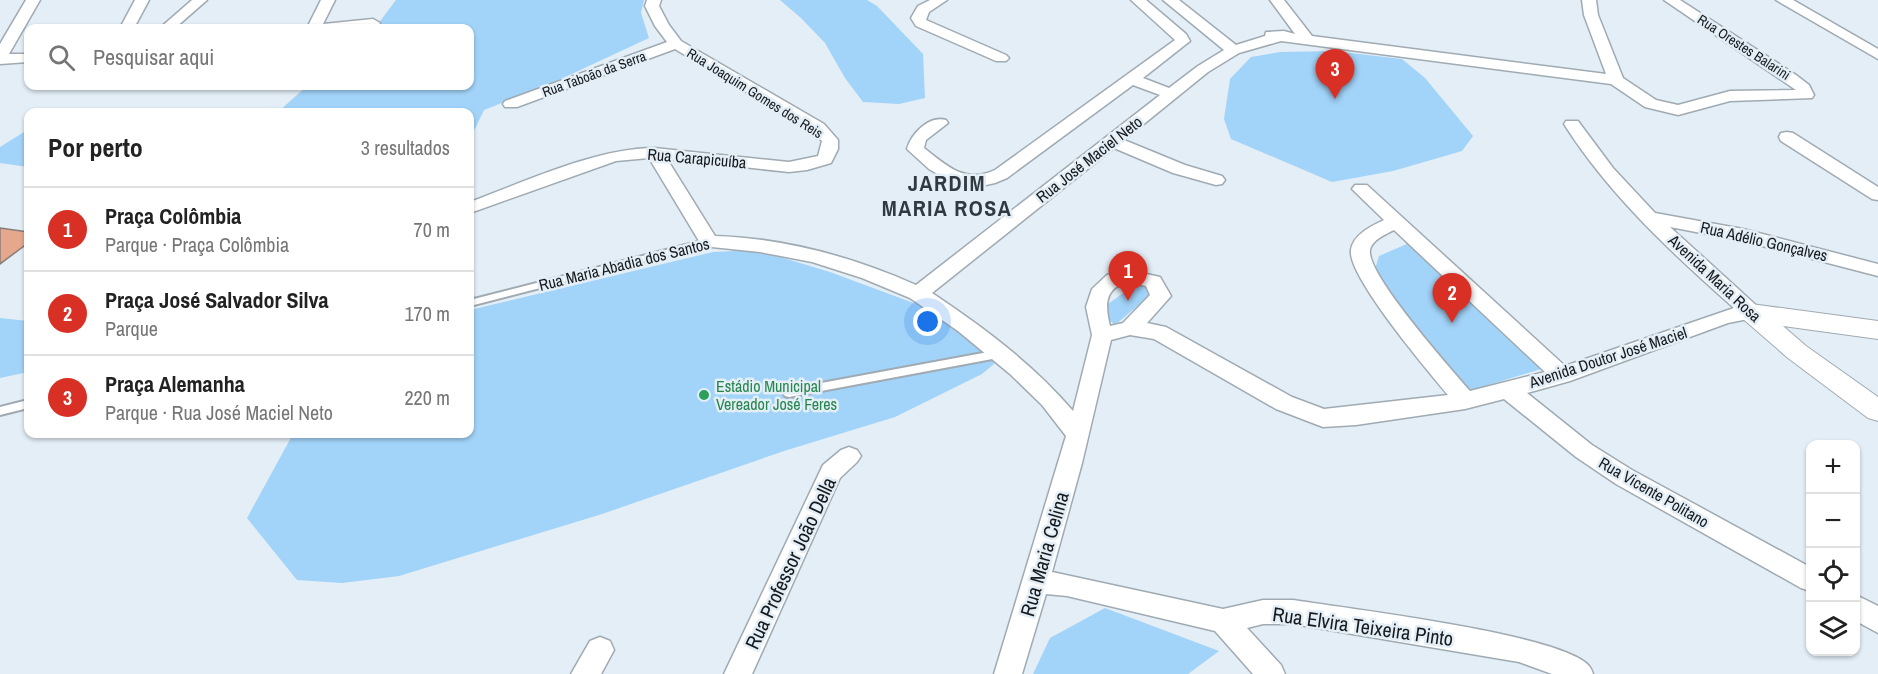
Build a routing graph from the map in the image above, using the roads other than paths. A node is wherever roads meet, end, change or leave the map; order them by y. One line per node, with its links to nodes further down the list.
1 (33, 0): 22 (street)
2 (142, 0): 14 (street)
3 (200, 0): 15 (street)
4 (328, 0): 16 (street)
5 (654, 0): 19 (street, Rua Joaquim Gomes dos Reis)
6 (940, 0): 24 (street)
7 (1138, 0): 25 (street)
8 (1170, 0): 20 (street)
9 (1277, 0): 18 (street)
10 (1589, 0): 26 (street)
11 (1671, 0): 26 (street, Rua Orestes Balarini)
12 (1783, 0): 21 (street)
13 (373, 23): 17 (street)
14 (129, 24)
15 (172, 24)
16 (316, 24)
17 (364, 24)
18 (1306, 38): 20 (street); 26 (street)
19 (676, 44): 28 (street, Rua Taboão da Serra); 34 (street, Rua Joaquim Gomes dos Reis)
20 (1229, 47): 27 (street, Rua José Maciel Neto)
21 (1878, 55)
22 (0, 58): 23 (street)
23 (24, 58)
24 (1001, 58)
25 (1131, 79): 27 (street); 29 (street)
26 (1616, 80)
27 (1172, 94): 32 (street, Rua José Maciel Neto)
28 (511, 104)
29 (940, 123)
30 (1572, 124): 39 (street, Avenida Maria Rosa)
31 (1786, 137): 37 (street)
32 (1112, 141): 35 (street); 43 (street, Rua José Maciel Neto)
33 (654, 153): 34 (street, Rua Carapicuíba); 38 (street, Rua Carapicuíba); 41 (street)
34 (825, 159)
35 (1216, 180)
36 (1361, 189): 40 (street)
37 (1878, 195)
38 (474, 207)
39 (1649, 217): 42 (street, Rua Adélio Gonçalves); 45 (street, Avenida Maria Rosa)
40 (1397, 221): 50 (street); 53 (street)
41 (709, 242): 43 (street, Rua Maria Abadia dos Santos); 44 (lane, Rua Maria Abadia dos Santos)
42 (1878, 270)
43 (918, 293): 49 (street, Rua Maria Abadia dos Santos)
44 (474, 302)
45 (1751, 312): 47 (street, Avenida Doutor José Maciel); 50 (street, Avenida Doutor José Maciel); 56 (street, Avenida Maria Rosa)
46 (1130, 328): 48 (street, Avenida Doutor José Maciel); 48 (street); 53 (street, Avenida Doutor José Maciel)
47 (1878, 330)
48 (1102, 335): 57 (street)
49 (999, 354): 52 (lane); 57 (street, Rua Maria Abadia dos Santos)
50 (1562, 375): 51 (street, Avenida Doutor José Maciel)
51 (1507, 389): 53 (street, Avenida Doutor José Maciel); 59 (street, Rua Vicente Politano)
52 (789, 393)
53 (1465, 401)
54 (24, 405): 55 (lane)
55 (0, 411)
56 (1878, 411)
57 (1077, 434): 60 (street, Rua Maria Celina)
58 (849, 456): 66 (street, Rua Professor João Della)
59 (1806, 578)
60 (1037, 582): 62 (street, Rua Elvira Teixeira Pinto); 67 (street, Rua Maria Celina)
61 (1860, 610): 63 (street)
62 (1223, 621): 68 (street); 69 (street, Rua Elvira Teixeira Pinto)
63 (1878, 621)
64 (600, 650): 65 (street)
65 (585, 674)
66 (738, 674)
67 (1008, 674)
68 (1271, 674)
69 (1579, 674)

